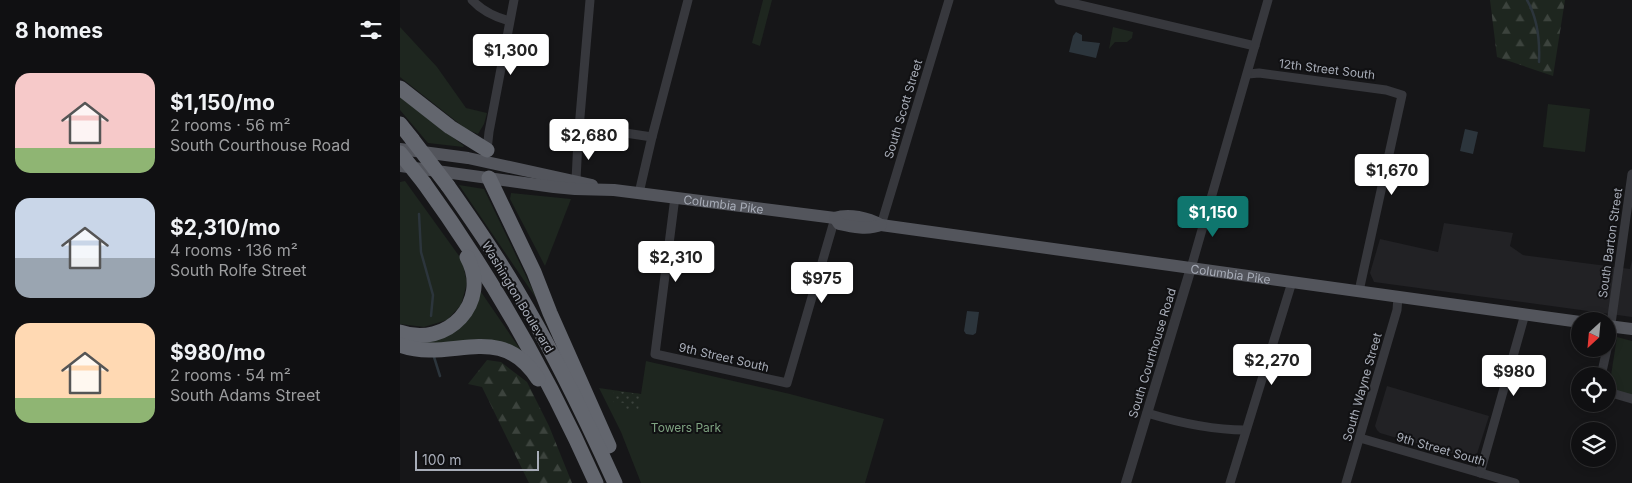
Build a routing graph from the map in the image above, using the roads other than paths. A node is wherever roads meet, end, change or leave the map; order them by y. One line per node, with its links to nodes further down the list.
1 (472, 0): 8 (street)
2 (514, 0): 8 (street)
3 (590, 0): 13 (street)
4 (688, 0): 14 (street)
5 (949, 0): 26 (street, South Scott Street)
6 (1059, 0): 9 (street)
7 (1268, 0): 9 (street, South Courthouse Road)
8 (509, 21): 16 (street)
9 (1255, 46): 10 (street, South Courthouse Road)
10 (1248, 74): 27 (street, South Courthouse Road); 29 (street, 12th Street South)
11 (400, 88): 16 (highway)
12 (400, 124): 46 (highway, Washington Boulevard, bridge)
13 (579, 126): 14 (street); 20 (street)
14 (652, 137): 23 (street)
15 (400, 151): 16 (main road); 21 (highway, Washington Boulevard, bridge)
16 (487, 156): 19 (main road); 20 (main road, Columbia Pike)
17 (400, 166): 19 (main road, Columbia Pike)
18 (1632, 174): 31 (street, South Barton Street)
19 (489, 178): 22 (main road, Columbia Pike); 47 (highway)
20 (576, 180): 22 (main road, Columbia Pike)
21 (424, 183): 36 (highway); 43 (highway, Washington Boulevard)
22 (614, 190): 23 (main road, Columbia Pike)
23 (640, 193): 24 (main road, Columbia Pike)
24 (675, 198): 25 (main road, Columbia Pike); 25 (street, 9th Street South)
25 (835, 218): 26 (main road, Columbia Pike)
26 (881, 225): 27 (main road, Columbia Pike)
27 (1191, 268): 28 (main road, Columbia Pike); 40 (street, South Courthouse Road)
28 (1292, 282): 29 (main road, Columbia Pike); 41 (street)
29 (1359, 292): 30 (main road, Columbia Pike)
30 (1398, 297): 32 (main road, Columbia Pike); 42 (street, South Wayne Street)
31 (1611, 312)
32 (1525, 314): 33 (main road, Columbia Pike); 44 (street)
33 (1571, 321)
34 (1616, 327): 35 (main road)
35 (1632, 329)
36 (400, 332)
37 (400, 345): 43 (highway)
38 (1616, 394): 39 (street)
39 (1632, 399)
40 (1147, 413): 41 (street); 48 (street, South Courthouse Road)
41 (1245, 430): 49 (street)
42 (1360, 438): 44 (street, 9th Street South); 50 (street, South Wayne Street)
43 (580, 447): 45 (highway, Washington Boulevard)
44 (1480, 473): 51 (street, 9th Street South)
45 (596, 483)
46 (615, 483)
47 (624, 483)
48 (1126, 483)
49 (1230, 483)
50 (1346, 483)
51 (1515, 483)

